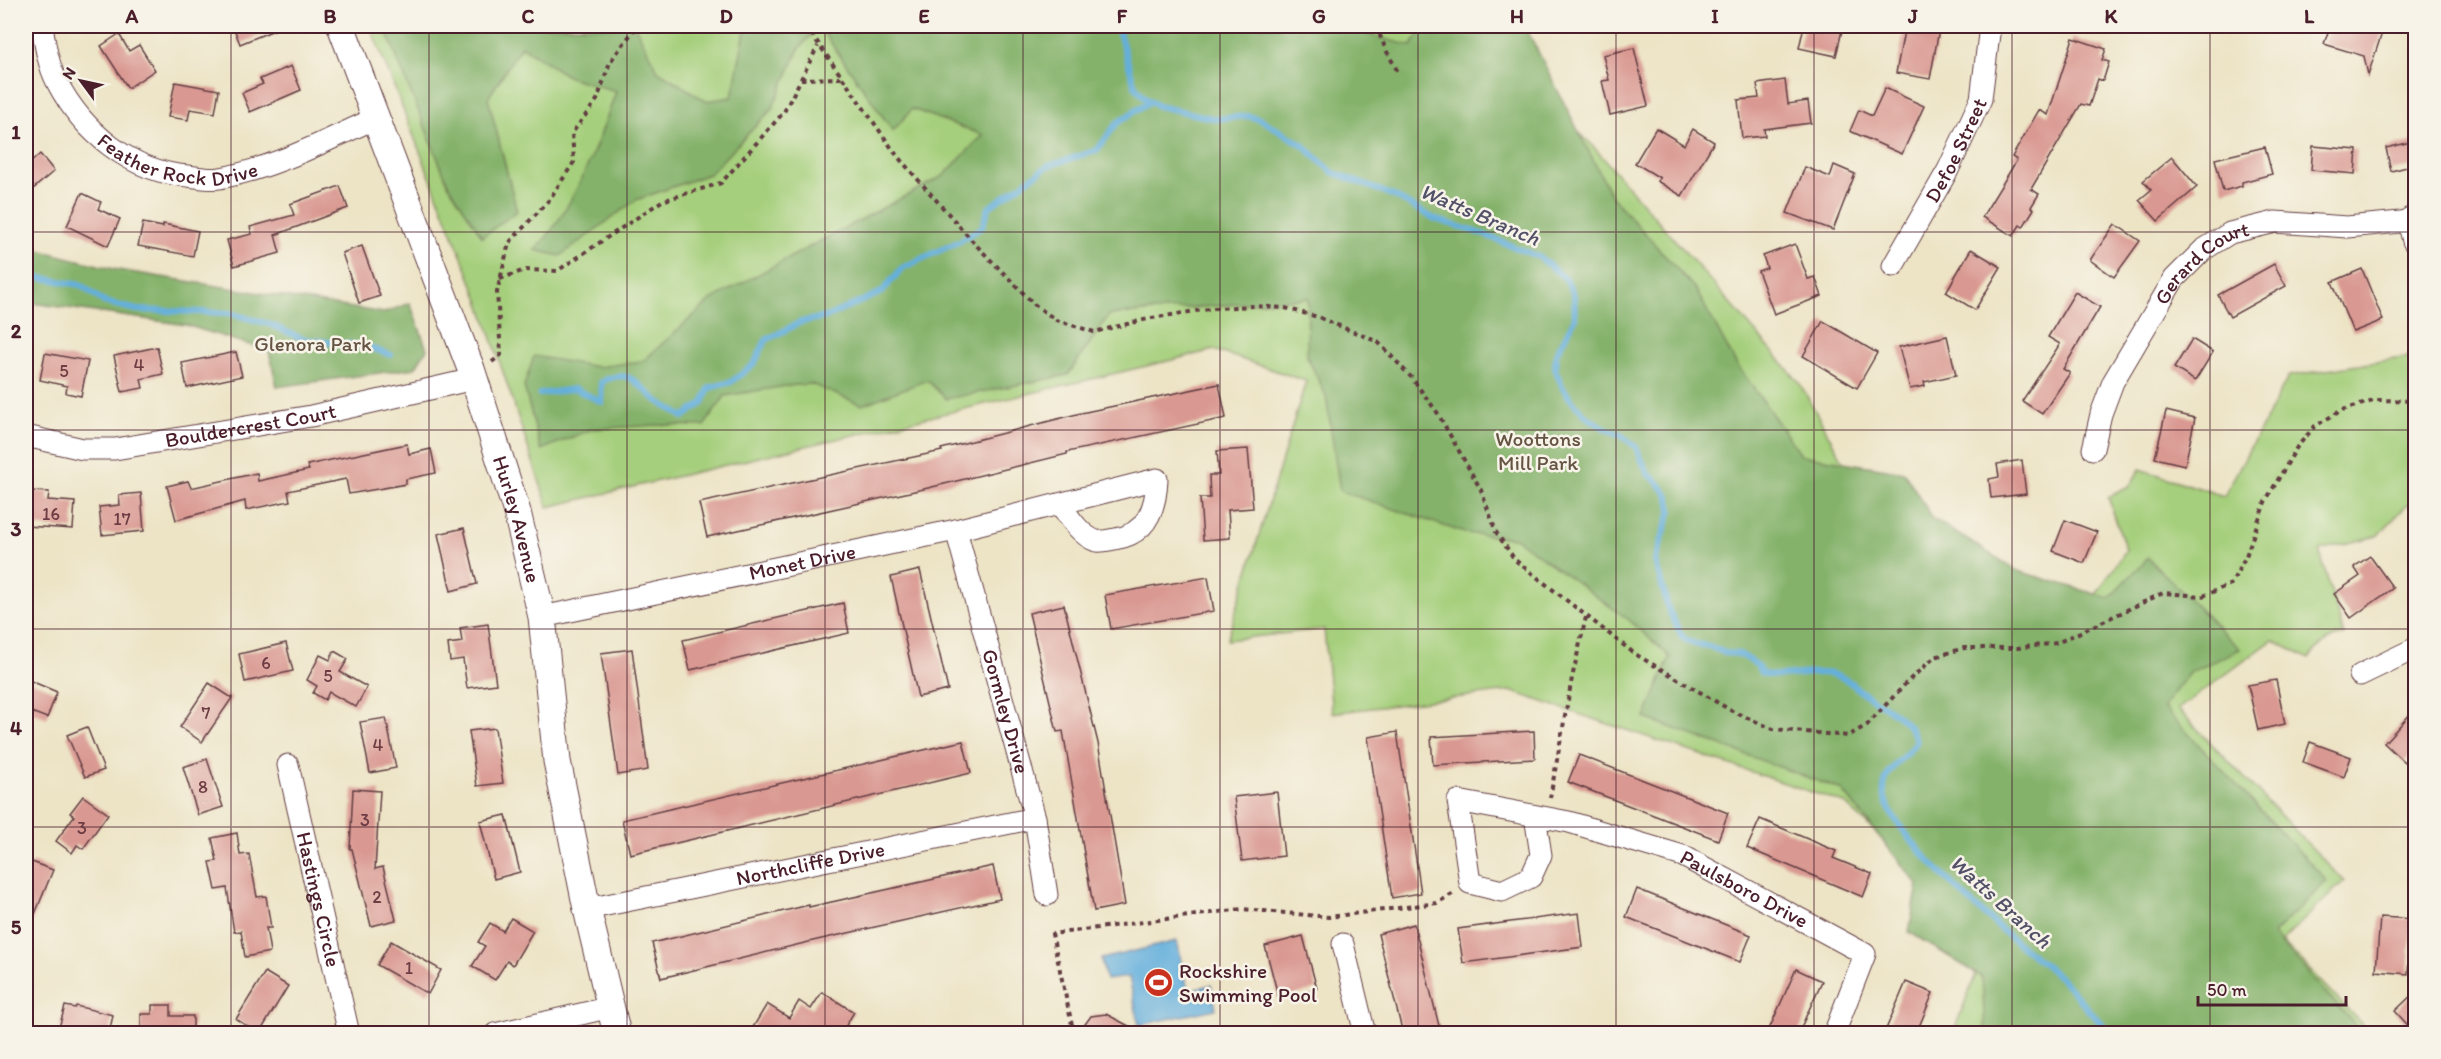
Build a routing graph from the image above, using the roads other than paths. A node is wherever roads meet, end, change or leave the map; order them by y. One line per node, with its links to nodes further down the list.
1 (42, 26): 4 (street, Feather Rock Drive)
2 (341, 26): 4 (street, Hurley Avenue)
3 (1990, 26): 6 (street, Defoe Street)
4 (376, 118): 7 (street, Hurley Avenue)
5 (2414, 227): 9 (street, Gerard Court)
6 (1893, 266)
7 (474, 379): 8 (street, Bouldercrest Court); 12 (street, Hurley Avenue)
8 (26, 436)
9 (2093, 449)
10 (1060, 504): 11 (street, Monet Drive)
11 (956, 530): 12 (street, Monet Drive); 17 (street, Gormley Drive)
12 (542, 617): 19 (street, Hurley Avenue)
13 (2415, 648): 14 (street)
14 (2360, 675)
15 (288, 765): 22 (street, Hastings Circle)
16 (1541, 817): 16 (street, Paulsboro Drive); 26 (street, Paulsboro Drive)
17 (1035, 818): 18 (street, Gormley Drive); 19 (street, Northcliffe Drive)
18 (1047, 895)
19 (587, 909): 21 (street, Hurley Avenue)
20 (1343, 944): 25 (street)
21 (611, 1007): 23 (street); 24 (street, Hurley Avenue)
22 (349, 1034)
23 (495, 1034)
24 (617, 1034)
25 (1365, 1034)
26 (1834, 1034)

